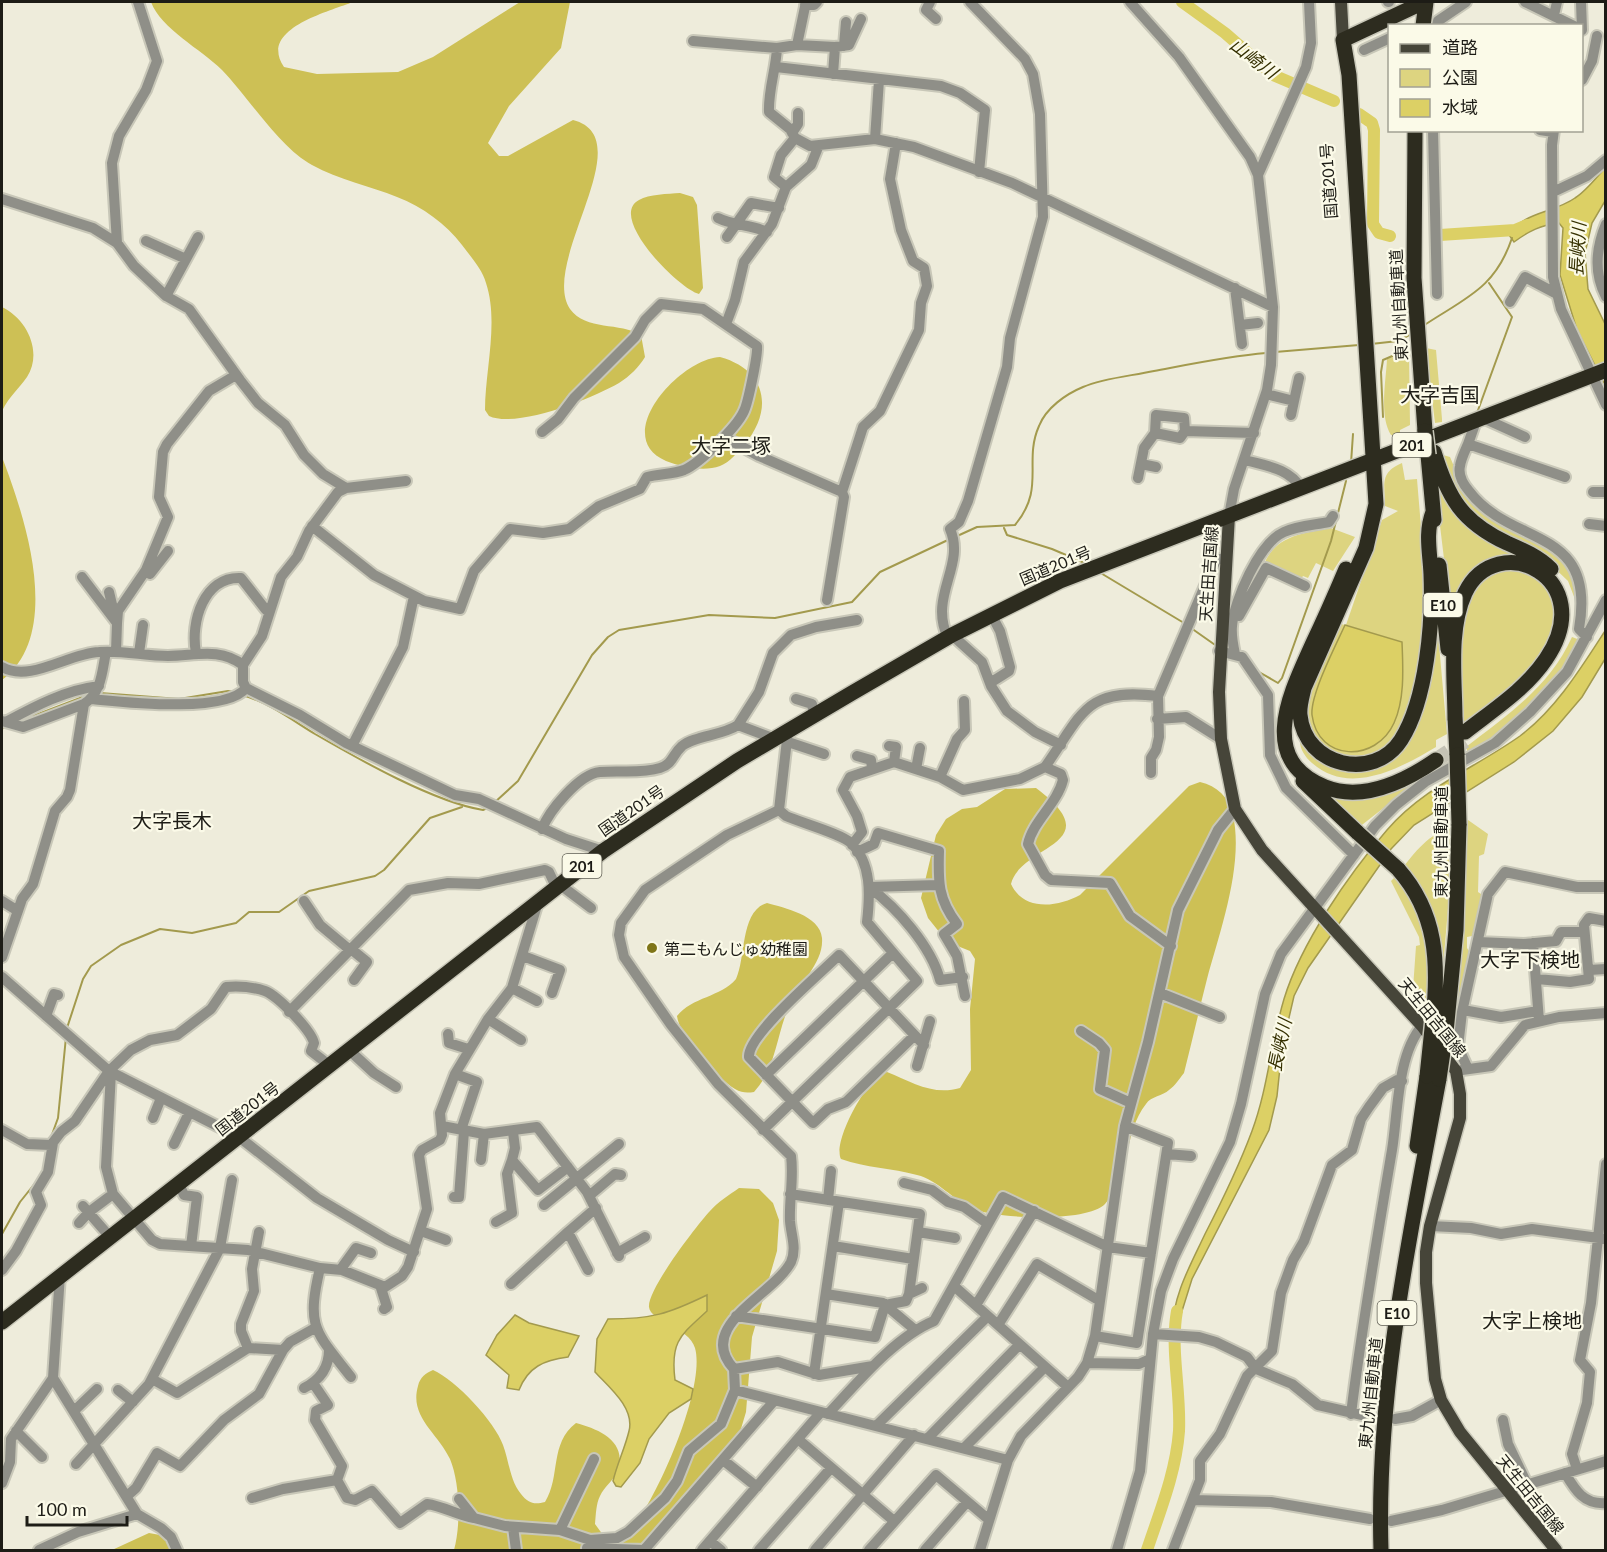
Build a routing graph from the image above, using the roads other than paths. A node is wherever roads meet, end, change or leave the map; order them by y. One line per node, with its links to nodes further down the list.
1 (138, 2): 58 (street)
2 (818, 2): 13 (street)
3 (930, 2): 16 (street)
4 (970, 2): 48 (street)
5 (1130, 2): 45 (street)
6 (1309, 2): 45 (street)
7 (1341, 2): 25 (main road)
8 (1425, 2): 18 (highway); 25 (highway)
9 (1466, 2): 19 (street)
10 (1525, 2): 14 (street)
11 (1557, 2): 14 (street)
12 (1581, 2): 21 (street)
13 (806, 3): 27 (street)
14 (1554, 15): 20 (street)
15 (861, 19): 28 (street)
16 (936, 19)
17 (846, 22): 28 (street)
18 (1423, 24)
19 (1437, 24)
20 (1570, 24)
21 (1582, 24)
22 (1583, 30): 23 (street)
23 (1601, 35): 33 (street)
24 (1388, 38): 30 (street)
25 (1343, 40): 88 (highway, 国道201号)
26 (693, 41): 29 (street)
27 (797, 45): 28 (street); 29 (street)
28 (839, 46): 32 (street)
29 (777, 48): 31 (street)
30 (1364, 50)
31 (777, 67): 32 (street); 39 (street)
32 (832, 74): 34 (street)
33 (1583, 77)
34 (879, 80): 40 (street); 44 (street)
35 (798, 113): 39 (street)
36 (1415, 132): 86 (highway, 東九州自動車道 / E10, bridge)
37 (1433, 132): 61 (street)
38 (1554, 132): 47 (street)
39 (793, 136): 42 (street); 46 (street)
40 (875, 138): 41 (street); 42 (street)
41 (896, 142): 44 (street); 96 (street)
42 (819, 145): 46 (street)
43 (1605, 160): 47 (street)
44 (979, 172): 48 (street)
45 (1258, 175): 66 (street)
46 (786, 187): 50 (street)
47 (1553, 192): 62 (street)
48 (1043, 197): 60 (street); 120 (street)
49 (2, 199): 58 (street)
50 (779, 208): 53 (street); 54 (street)
51 (718, 218): 53 (street)
52 (1605, 224): 64 (street)
53 (735, 226): 54 (street); 56 (street)
54 (767, 232): 68 (street)
55 (198, 237): 59 (street)
56 (727, 237)
57 (146, 241): 59 (street)
58 (117, 243): 63 (street)
59 (186, 259): 63 (street)
60 (1235, 288): 66 (street); 69 (street)
61 (1437, 294)
62 (1557, 294): 65 (street); 71 (street)
63 (166, 296): 72 (street)
64 (1605, 297)
65 (1510, 302)
66 (1273, 307): 74 (street)
67 (1258, 323): 69 (street)
68 (726, 324): 80 (street); 83 (street)
69 (1240, 325): 70 (street)
70 (1242, 344)
71 (1597, 374): 76 (street); 78 (highway, 国道201号 / 201)
72 (236, 375): 94 (street); 107 (street)
73 (1299, 378): 75 (street)
74 (1266, 393): 75 (street); 82 (street)
75 (1294, 401): 77 (street)
76 (1605, 405)
77 (1291, 415)
78 (1480, 419): 84 (street); 85 (street); 88 (highway, 国道201号 / 201)
79 (1185, 431): 81 (street); 81 (street); 82 (street)
80 (542, 432)
81 (1155, 433): 89 (street)
82 (1254, 433): 87 (street)
83 (724, 437): 96 (street); 111 (street)
84 (1526, 437)
85 (1468, 444): 91 (street); 121 (street)
86 (1431, 453): 99 (highway, 東九州自動車道 / E10); 138 (highway)
87 (1245, 460): 95 (street); 100 (street)
88 (1369, 462): 95 (highway, 国道201号 / 201); 130 (highway); 147 (highway)
89 (1141, 464): 90 (street); 92 (street)
90 (1156, 467)
91 (1565, 477)
92 (1138, 478)
93 (406, 481): 94 (street)
94 (346, 488): 103 (street)
95 (1301, 488): 100 (highway, 国道201号 / 201)
96 (842, 492): 112 (street)
97 (1593, 492): 98 (street)
98 (1605, 492)
99 (1433, 512): 130 (highway); 138 (highway, 東九州自動車道 / E10)
100 (1229, 516): 106 (main road, 天生田吉国線); 115 (highway, 国道201号 / 201)
101 (1333, 516): 116 (street)
102 (1589, 524): 104 (street)
103 (312, 526): 111 (street); 114 (street)
104 (1605, 526)
105 (168, 551): 107 (street)
106 (1224, 558): 122 (main road, 天生田吉国線); 133 (street)
107 (150, 574): 118 (street)
108 (82, 576): 118 (street)
109 (1305, 586): 116 (street)
110 (109, 592): 118 (street)
111 (414, 596): 144 (street)
112 (827, 600)
113 (1605, 600): 121 (street)
114 (265, 610): 125 (street); 127 (street)
115 (991, 614): 120 (highway, 国道201号 / 201); 129 (street)
116 (1234, 615): 126 (street)
117 (857, 620): 140 (street)
118 (117, 623): 123 (street)
119 (143, 625): 124 (street)
120 (950, 636): 129 (street); 136 (highway, 国道201号 / 201)
121 (1587, 636): 161 (street)
122 (1220, 651): 126 (street); 142 (main road, 天生田吉国線)
123 (111, 652): 124 (street); 128 (street); 132 (street)
124 (139, 653): 125 (street)
125 (196, 653): 127 (street)
126 (1235, 654): 161 (street)
127 (243, 665): 131 (street)
128 (2, 667)
129 (990, 683): 143 (street)
130 (1304, 688): 147 (highway)
131 (242, 692): 132 (street); 144 (street)
132 (93, 695): 139 (street); 139 (street); 171 (street)
133 (1158, 696): 137 (street); 143 (street)
134 (796, 699): 136 (street)
135 (964, 700): 155 (street)
136 (814, 715): 141 (highway, 国道201号 / 201)
137 (1157, 719): 142 (street); 154 (street)
138 (1455, 720): 218 (highway, 東九州自動車道 / E10, bridge)
139 (4, 721)
140 (738, 725): 141 (street); 158 (street)
141 (784, 737): 148 (street); 157 (street); 160 (highway, 国道201号 / 201)
142 (1221, 739): 156 (main road, 天生田吉国線)
143 (1061, 745): 151 (street)
144 (352, 746): 158 (street)
145 (889, 746): 150 (street)
146 (920, 748): 153 (street)
147 (1287, 752): 204 (highway, bridge)
148 (824, 754)
149 (857, 756): 152 (street)
150 (894, 762): 152 (street); 153 (street)
151 (1046, 767): 155 (street); 177 (street)
152 (872, 768): 159 (street)
153 (916, 769): 155 (street)
154 (1150, 773)
155 (940, 777)
156 (1235, 809): 169 (main road, 天生田吉国線); 177 (street)
157 (779, 810): 159 (street); 231 (street)
158 (542, 829): 160 (street)
159 (855, 849): 163 (street); 164 (street)
160 (603, 851): 162 (highway, 国道201号 / 201)
161 (1354, 855): 169 (street)
162 (557, 885): 168 (highway, 国道201号 / 201); 170 (street); 178 (street)
163 (938, 885): 164 (street); 185 (street)
164 (869, 887): 179 (street); 185 (street)
165 (1605, 887): 175 (street)
166 (2, 901): 171 (street)
167 (304, 901): 178 (street)
168 (538, 902): 181 (street); 211 (highway, 国道201号 / 201)
169 (1315, 907): 204 (main road, 天生田吉国線); 305 (street)
170 (591, 908)
171 (18, 911): 174 (street)
172 (1605, 921): 173 (street)
173 (1583, 932): 176 (street); 183 (street)
174 (5, 940): 180 (street)
175 (1478, 942): 176 (street); 196 (street)
176 (1533, 943): 186 (street)
177 (1171, 946): 191 (street)
178 (350, 950): 187 (street); 197 (street)
179 (893, 953): 188 (street); 195 (street)
180 (2, 957)
181 (523, 957): 189 (street); 190 (street)
182 (1605, 969): 183 (street)
183 (1589, 970): 186 (street)
184 (2, 976): 199 (street)
185 (963, 977): 193 (street)
186 (1537, 979): 200 (street)
187 (354, 980)
188 (864, 981): 195 (street); 217 (street); 217 (street)
189 (512, 988): 194 (street); 202 (street)
190 (552, 993)
191 (1160, 993): 201 (street); 223 (street)
192 (58, 996): 199 (street)
193 (965, 996)
194 (537, 1001)
195 (889, 1008): 207 (street); 222 (street)
196 (1463, 1010): 200 (street); 214 (street)
197 (289, 1012): 212 (street); 215 (street)
198 (1605, 1013): 200 (street)
199 (46, 1016): 215 (street)
200 (1538, 1016): 214 (street)
201 (1220, 1017)
202 (488, 1019): 208 (street); 210 (street)
203 (930, 1021): 209 (street)
204 (1427, 1023): 214 (main road, 天生田吉国線); 218 (highway, bridge); 219 (street)
205 (1081, 1031): 223 (street)
206 (448, 1034): 210 (street)
207 (914, 1036): 209 (street); 222 (street)
208 (521, 1040)
209 (924, 1046): 213 (street)
210 (468, 1049): 216 (street)
211 (349, 1050): 212 (highway, 国道201号 / 201); 220 (street)
212 (329, 1065): 234 (highway, 国道201号 / 201)
213 (917, 1066)
214 (1462, 1070): 263 (main road, 天生田吉国線)
215 (110, 1072): 221 (street); 237 (street); 251 (street)
216 (455, 1074): 227 (street); 230 (street)
217 (766, 1075): 222 (street)
218 (1433, 1077): 384 (highway, 東九州自動車道 / E10)
219 (1402, 1081): 316 (street); 316 (street)
220 (396, 1087)
221 (161, 1098): 225 (street); 226 (street)
222 (793, 1102): 231 (street)
223 (1131, 1103): 228 (street)
224 (248, 1107): 234 (street)
225 (189, 1113): 234 (street); 235 (street)
226 (153, 1118)
227 (442, 1126): 230 (street); 264 (street)
228 (1125, 1126): 238 (street); 275 (street)
229 (2, 1130): 237 (street)
230 (463, 1130): 233 (street); 254 (street)
231 (763, 1130): 252 (street)
232 (513, 1132): 233 (street); 241 (street); 243 (street)
233 (484, 1134): 240 (street)
234 (235, 1135): 249 (highway, 国道201号 / 201); 279 (street)
235 (174, 1144)
236 (619, 1144): 246 (street)
237 (50, 1145): 284 (street)
238 (1167, 1154): 239 (street); 280 (street)
239 (1188, 1159)
240 (481, 1160)
241 (512, 1160): 250 (street); 260 (street)
242 (1605, 1164): 271 (street)
243 (568, 1167): 246 (street); 250 (street)
244 (831, 1171): 255 (street)
245 (621, 1175): 253 (street)
246 (577, 1179): 250 (street); 253 (street)
247 (232, 1180): 277 (street)
248 (904, 1183): 262 (street)
249 (179, 1184): 259 (highway, 国道201号 / 201); 273 (street)
250 (543, 1186)
251 (113, 1194): 257 (street); 259 (street)
252 (790, 1194): 255 (street); 299 (street)
253 (589, 1196): 256 (street)
254 (460, 1197)
255 (834, 1201): 266 (street); 274 (street)
256 (596, 1208): 267 (street); 269 (street)
257 (86, 1209): 261 (street); 268 (street)
258 (1034, 1211): 262 (street); 275 (street); 296 (street)
259 (135, 1218): 268 (highway, 国道201号 / 201); 273 (street)
260 (496, 1222)
261 (79, 1223)
262 (988, 1224): 290 (street)
263 (1430, 1226): 271 (street); 325 (main road, 天生田吉国線)
264 (421, 1231): 272 (street); 279 (street)
265 (259, 1232): 278 (street)
266 (918, 1232): 270 (street); 281 (street)
267 (568, 1233): 285 (street); 288 (street)
268 (110, 1237): 286 (highway, 国道201号 / 201)
269 (645, 1237)
270 (955, 1238)
271 (1601, 1239): 347 (street)
272 (446, 1240)
273 (191, 1246): 277 (street)
274 (833, 1246): 281 (street); 292 (street)
275 (1108, 1246): 280 (street); 294 (street)
276 (366, 1247): 282 (street)
277 (220, 1248): 278 (street); 320 (street)
278 (255, 1251): 283 (street); 308 (street)
279 (414, 1252): 289 (street)
280 (1151, 1253): 306 (street)
281 (913, 1259): 293 (street)
282 (343, 1266): 283 (street); 287 (street)
283 (326, 1269): 287 (street); 302 (street)
284 (2, 1270)
285 (588, 1270)
286 (60, 1275): 298 (highway, 国道201号 / 201); 319 (street)
287 (352, 1275): 289 (street)
288 (511, 1284)
289 (381, 1285): 297 (street)
290 (954, 1286): 296 (street); 304 (street)
291 (922, 1288): 293 (street)
292 (826, 1294): 295 (street); 303 (street)
293 (909, 1294): 295 (street)
294 (1100, 1301): 301 (street); 306 (street)
295 (885, 1305): 303 (street); 304 (street)
296 (976, 1305): 300 (street)
297 (384, 1309)
298 (2, 1314)
299 (736, 1316): 303 (street); 315 (street)
300 (987, 1317): 301 (street); 332 (street)
301 (998, 1325): 307 (street)
302 (315, 1328): 309 (street); 310 (street)
303 (820, 1329): 317 (street)
304 (914, 1329): 313 (street)
305 (1153, 1334): 311 (street); 316 (street)
306 (1095, 1336): 312 (street)
307 (1019, 1345): 314 (street); 335 (street)
308 (248, 1348): 309 (street); 320 (street)
309 (283, 1350): 355 (street)
310 (329, 1350): 318 (street); 349 (street)
311 (1150, 1359): 312 (street); 382 (street)
312 (1087, 1364): 321 (street)
313 (873, 1366): 317 (street); 329 (street)
314 (1045, 1367): 321 (street); 338 (street)
315 (734, 1369): 317 (street); 324 (street)
316 (1256, 1369): 358 (street)
317 (814, 1374)
318 (351, 1377)
319 (53, 1378): 328 (street); 333 (street)
320 (152, 1379): 327 (street)
321 (1068, 1387): 343 (street)
322 (97, 1389): 328 (street)
323 (118, 1389): 327 (street)
324 (735, 1390): 326 (street); 370 (street)
325 (1441, 1400): 330 (street); 353 (main road, 天生田吉国線)
326 (774, 1401): 329 (street); 342 (street)
327 (134, 1402): 337 (street)
328 (74, 1412): 337 (street)
329 (824, 1413): 332 (street); 336 (street)
330 (1395, 1419)
331 (1503, 1420): 351 (street)
332 (877, 1425): 334 (street)
333 (16, 1431): 339 (street); 340 (street)
334 (914, 1435): 335 (street); 354 (street)
335 (928, 1438): 338 (street)
336 (799, 1440): 346 (street); 352 (street)
337 (95, 1446): 345 (street); 355 (street)
338 (964, 1448): 343 (street)
339 (6, 1449): 350 (street)
340 (42, 1457)
341 (594, 1459): 368 (street)
342 (723, 1460): 352 (street); 371 (street)
343 (1008, 1460): 363 (street)
344 (1605, 1461): 347 (street)
345 (76, 1464)
346 (831, 1468): 354 (street); 377 (street)
347 (1577, 1469): 348 (street)
348 (1565, 1473): 351 (street); 360 (street)
349 (338, 1480): 356 (street); 362 (street)
350 (2, 1483)
351 (1527, 1484): 353 (street)
352 (757, 1487): 369 (street)
353 (1507, 1490): 366 (street); 385 (main road, 天生田吉国線)
354 (863, 1495): 365 (street); 378 (street)
355 (127, 1496): 361 (street)
356 (252, 1498)
357 (459, 1499): 362 (street)
358 (1193, 1500): 364 (street); 383 (street)
359 (967, 1502): 363 (street); 365 (street); 380 (street)
360 (1605, 1503)
361 (137, 1514): 372 (street); 373 (street)
362 (474, 1518): 367 (street)
363 (988, 1519): 381 (street)
364 (1370, 1520)
365 (894, 1521): 379 (street)
366 (1391, 1521)
367 (513, 1527): 368 (street); 374 (street)
368 (560, 1530): 370 (street)
369 (710, 1541): 375 (street); 376 (street)
370 (587, 1546): 371 (street)
371 (644, 1550)
372 (39, 1551)
373 (177, 1551)
374 (516, 1551)
375 (702, 1551)
376 (721, 1551)
377 (759, 1551)
378 (815, 1551)
379 (869, 1551)
380 (925, 1551)
381 (980, 1551)
382 (1118, 1551)
383 (1173, 1551)
384 (1381, 1551)
385 (1556, 1551)

